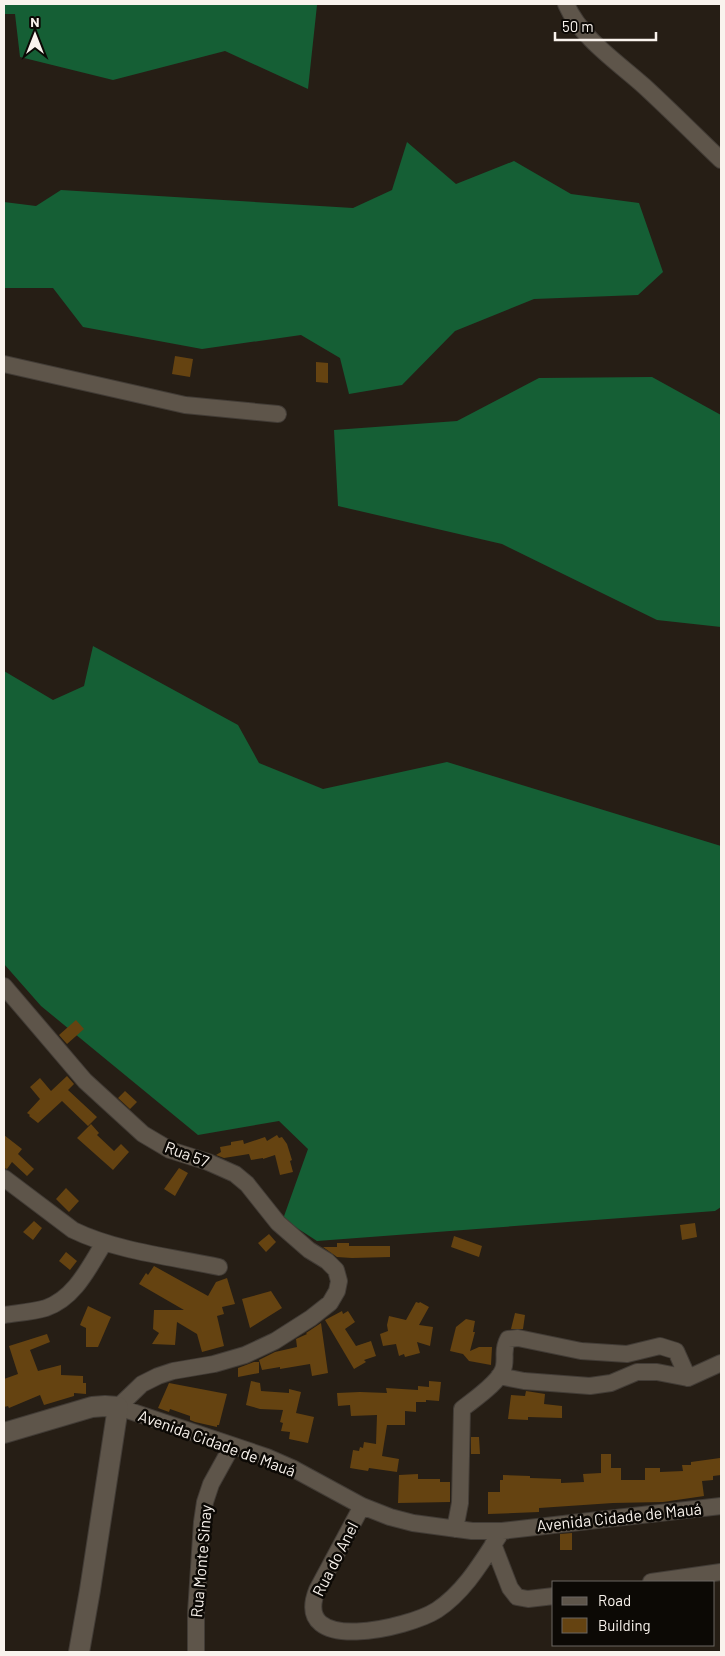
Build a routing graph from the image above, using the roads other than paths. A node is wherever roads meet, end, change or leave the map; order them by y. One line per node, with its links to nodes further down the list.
1 (566, 4): 2 (street)
2 (721, 160)
3 (4, 364): 4 (street)
4 (278, 414)
5 (4, 986): 13 (street, Rua 57)
6 (4, 1178): 7 (street)
7 (104, 1243): 8 (street); 9 (street)
8 (219, 1267)
9 (4, 1315)
10 (721, 1363): 12 (street)
11 (498, 1376): 12 (street); 12 (street); 18 (street)
12 (688, 1378)
13 (118, 1407): 14 (street, Avenida Cidade de Mauá); 15 (street, Avenida Cidade de Mauá); 23 (street)
14 (4, 1433)
15 (232, 1446): 16 (street, Avenida Cidade de Mauá); 24 (street, Rua Monte Sinay)
16 (362, 1506): 18 (street, Avenida Cidade de Mauá); 19 (street, Rua do Anel)
17 (721, 1506): 19 (street, Avenida Cidade de Mauá)
18 (455, 1529): 19 (street, Avenida Cidade de Mauá)
19 (498, 1537): 22 (street)
20 (721, 1572): 21 (street)
21 (658, 1581)
22 (552, 1596)
23 (79, 1652)
24 (196, 1652)

